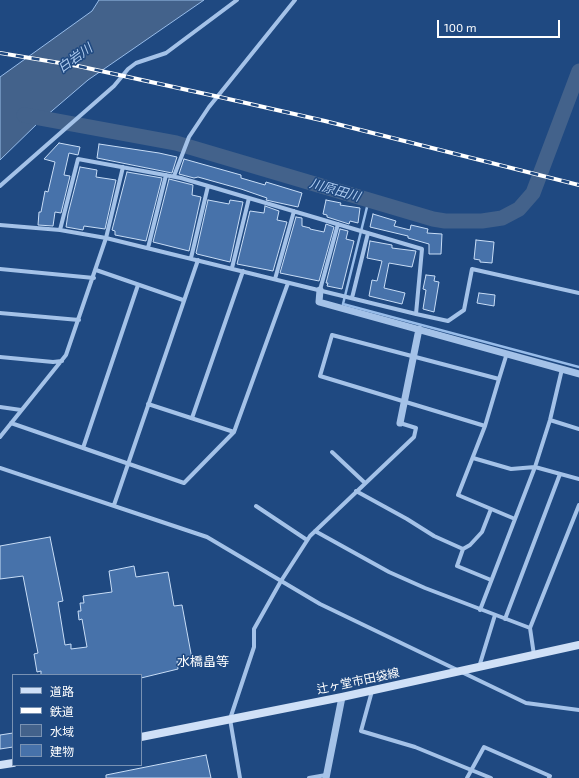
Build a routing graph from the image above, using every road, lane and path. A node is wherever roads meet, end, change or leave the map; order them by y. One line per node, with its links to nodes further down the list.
1 (237, 0): 6 (street)
2 (295, 0): 5 (street)
3 (123, 167): 4 (street); 12 (street); 14 (street)
4 (166, 175): 5 (street); 15 (street)
5 (174, 176): 7 (street)
6 (0, 186)
7 (208, 186): 8 (street); 16 (street)
8 (250, 198): 9 (street); 18 (street)
9 (294, 211): 10 (street); 23 (street)
10 (338, 224): 13 (street); 26 (street)
11 (0, 225): 12 (street)
12 (60, 230): 14 (street)
13 (368, 233): 28 (street); 31 (street)
14 (106, 238): 15 (street); 20 (street)
15 (148, 248): 16 (street)
16 (191, 258): 17 (street)
17 (198, 260): 18 (street); 29 (street)
18 (232, 268): 21 (street)
19 (0, 269): 22 (street)
20 (96, 270): 22 (street); 25 (street)
21 (243, 271): 23 (street); 45 (street)
22 (94, 278): 32 (street)
23 (275, 279): 24 (street)
24 (288, 283): 26 (street); 51 (street)
25 (138, 285): 29 (street); 53 (street)
26 (320, 290): 28 (street); 33 (street)
27 (579, 293): 31 (street)
28 (352, 298): 31 (street)
29 (183, 300): 42 (street)
30 (0, 313): 32 (street)
31 (416, 314)
32 (79, 320): 37 (street)
33 (419, 329): 34 (street); 36 (street)
34 (507, 354): 38 (street); 40 (street)
35 (0, 356): 37 (street)
36 (413, 356): 40 (street); 41 (street); 41 (street)
37 (62, 361): 44 (street)
38 (562, 369): 39 (street); 46 (street)
39 (579, 374)
40 (499, 379): 49 (street)
41 (404, 401): 47 (street); 49 (street)
42 (148, 404): 45 (street); 56 (street)
43 (0, 407): 44 (street)
44 (21, 410): 48 (street)
45 (192, 418): 51 (street)
46 (550, 420): 50 (street); 57 (street)
47 (400, 422): 61 (street)
48 (11, 423): 52 (street); 53 (street)
49 (485, 426): 55 (street)
50 (579, 429)
51 (234, 432): 56 (street)
52 (0, 438)
53 (83, 448): 56 (street)
54 (332, 452): 61 (street)
55 (473, 458): 57 (street); 66 (street)
56 (128, 464): 63 (street)
57 (534, 467): 59 (street); 67 (street)
58 (0, 468): 63 (street)
59 (560, 474): 60 (street); 75 (street)
60 (579, 479)
61 (365, 483): 62 (street)
62 (356, 491): 68 (street); 70 (street)
63 (114, 505): 72 (street)
64 (579, 505): 76 (street)
65 (256, 506): 69 (street)
66 (491, 509): 67 (street); 70 (street)
67 (514, 519): 71 (street)
68 (314, 531): 69 (street); 73 (street)
69 (307, 540): 72 (street)
70 (463, 549): 71 (street)
71 (491, 580): 73 (street)
72 (281, 581): 80 (street); 84 (street)
73 (480, 610): 74 (street)
74 (495, 616): 75 (street); 79 (street)
75 (505, 619): 76 (street)
76 (530, 628): 78 (street)
77 (579, 645): 78 (main road, 辻ヶ堂市田袋線)
78 (534, 655): 79 (main road, 辻ヶ堂市田袋線)
79 (479, 667): 80 (main road, 辻ヶ堂市田袋線)
80 (461, 671): 81 (main road, 辻ヶ堂市田袋線); 83 (street)
81 (372, 691): 82 (main road, 辻ヶ堂市田袋線); 88 (street)
82 (342, 697): 84 (main road, 辻ヶ堂市田袋線); 89 (street)
83 (579, 710)
84 (230, 719): 85 (main road, 辻ヶ堂市田袋線); 90 (street)
85 (142, 737)
86 (12, 763): 87 (main road)
87 (0, 765)
88 (472, 769): 92 (street); 93 (street); 94 (street)
89 (326, 776): 91 (street)
90 (240, 778)
91 (309, 778)
92 (467, 778)
93 (491, 778)
94 (549, 778)

